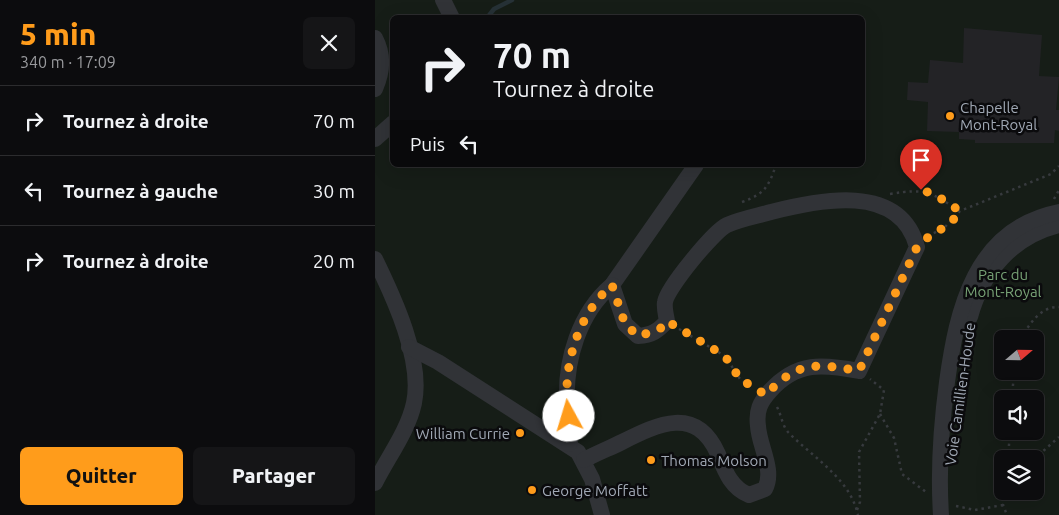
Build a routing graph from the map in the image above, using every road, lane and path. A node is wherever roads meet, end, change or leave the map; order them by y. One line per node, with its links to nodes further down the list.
1 (443, 0): 2 (street)
2 (450, 15)
3 (375, 38): 4 (street)
4 (375, 89)
5 (390, 126): 6 (street)
6 (375, 139)
7 (1059, 166): 12 (path)
8 (695, 167): 17 (street)
9 (774, 167): 11 (path)
10 (867, 201): 12 (path); 15 (street); 19 (street)
11 (740, 204)
12 (960, 211): 15 (path)
13 (1059, 212): 37 (street, Voie Camillien-Houde)
14 (1059, 225): 38 (street, Voie Camillien-Houde)
15 (917, 247): 22 (street)
16 (375, 260): 21 (street)
17 (612, 285): 19 (street); 26 (street)
18 (1059, 307): 20 (path)
19 (667, 321): 23 (path)
20 (1026, 330)
21 (409, 347): 26 (street); 29 (street)
22 (859, 371): 23 (street); 24 (path)
23 (766, 395): 28 (street); 34 (path)
24 (880, 414): 30 (path); 34 (path)
25 (1059, 436): 27 (path)
26 (569, 444): 28 (street)
27 (1044, 450)
28 (584, 460): 35 (street)
29 (375, 482)
30 (925, 491)
31 (1004, 500): 32 (path)
32 (1003, 505): 33 (path); 39 (path)
33 (964, 508)
34 (857, 510): 36 (path)
35 (602, 515)
36 (858, 515)
37 (941, 515)
38 (948, 515)
39 (1007, 515)

